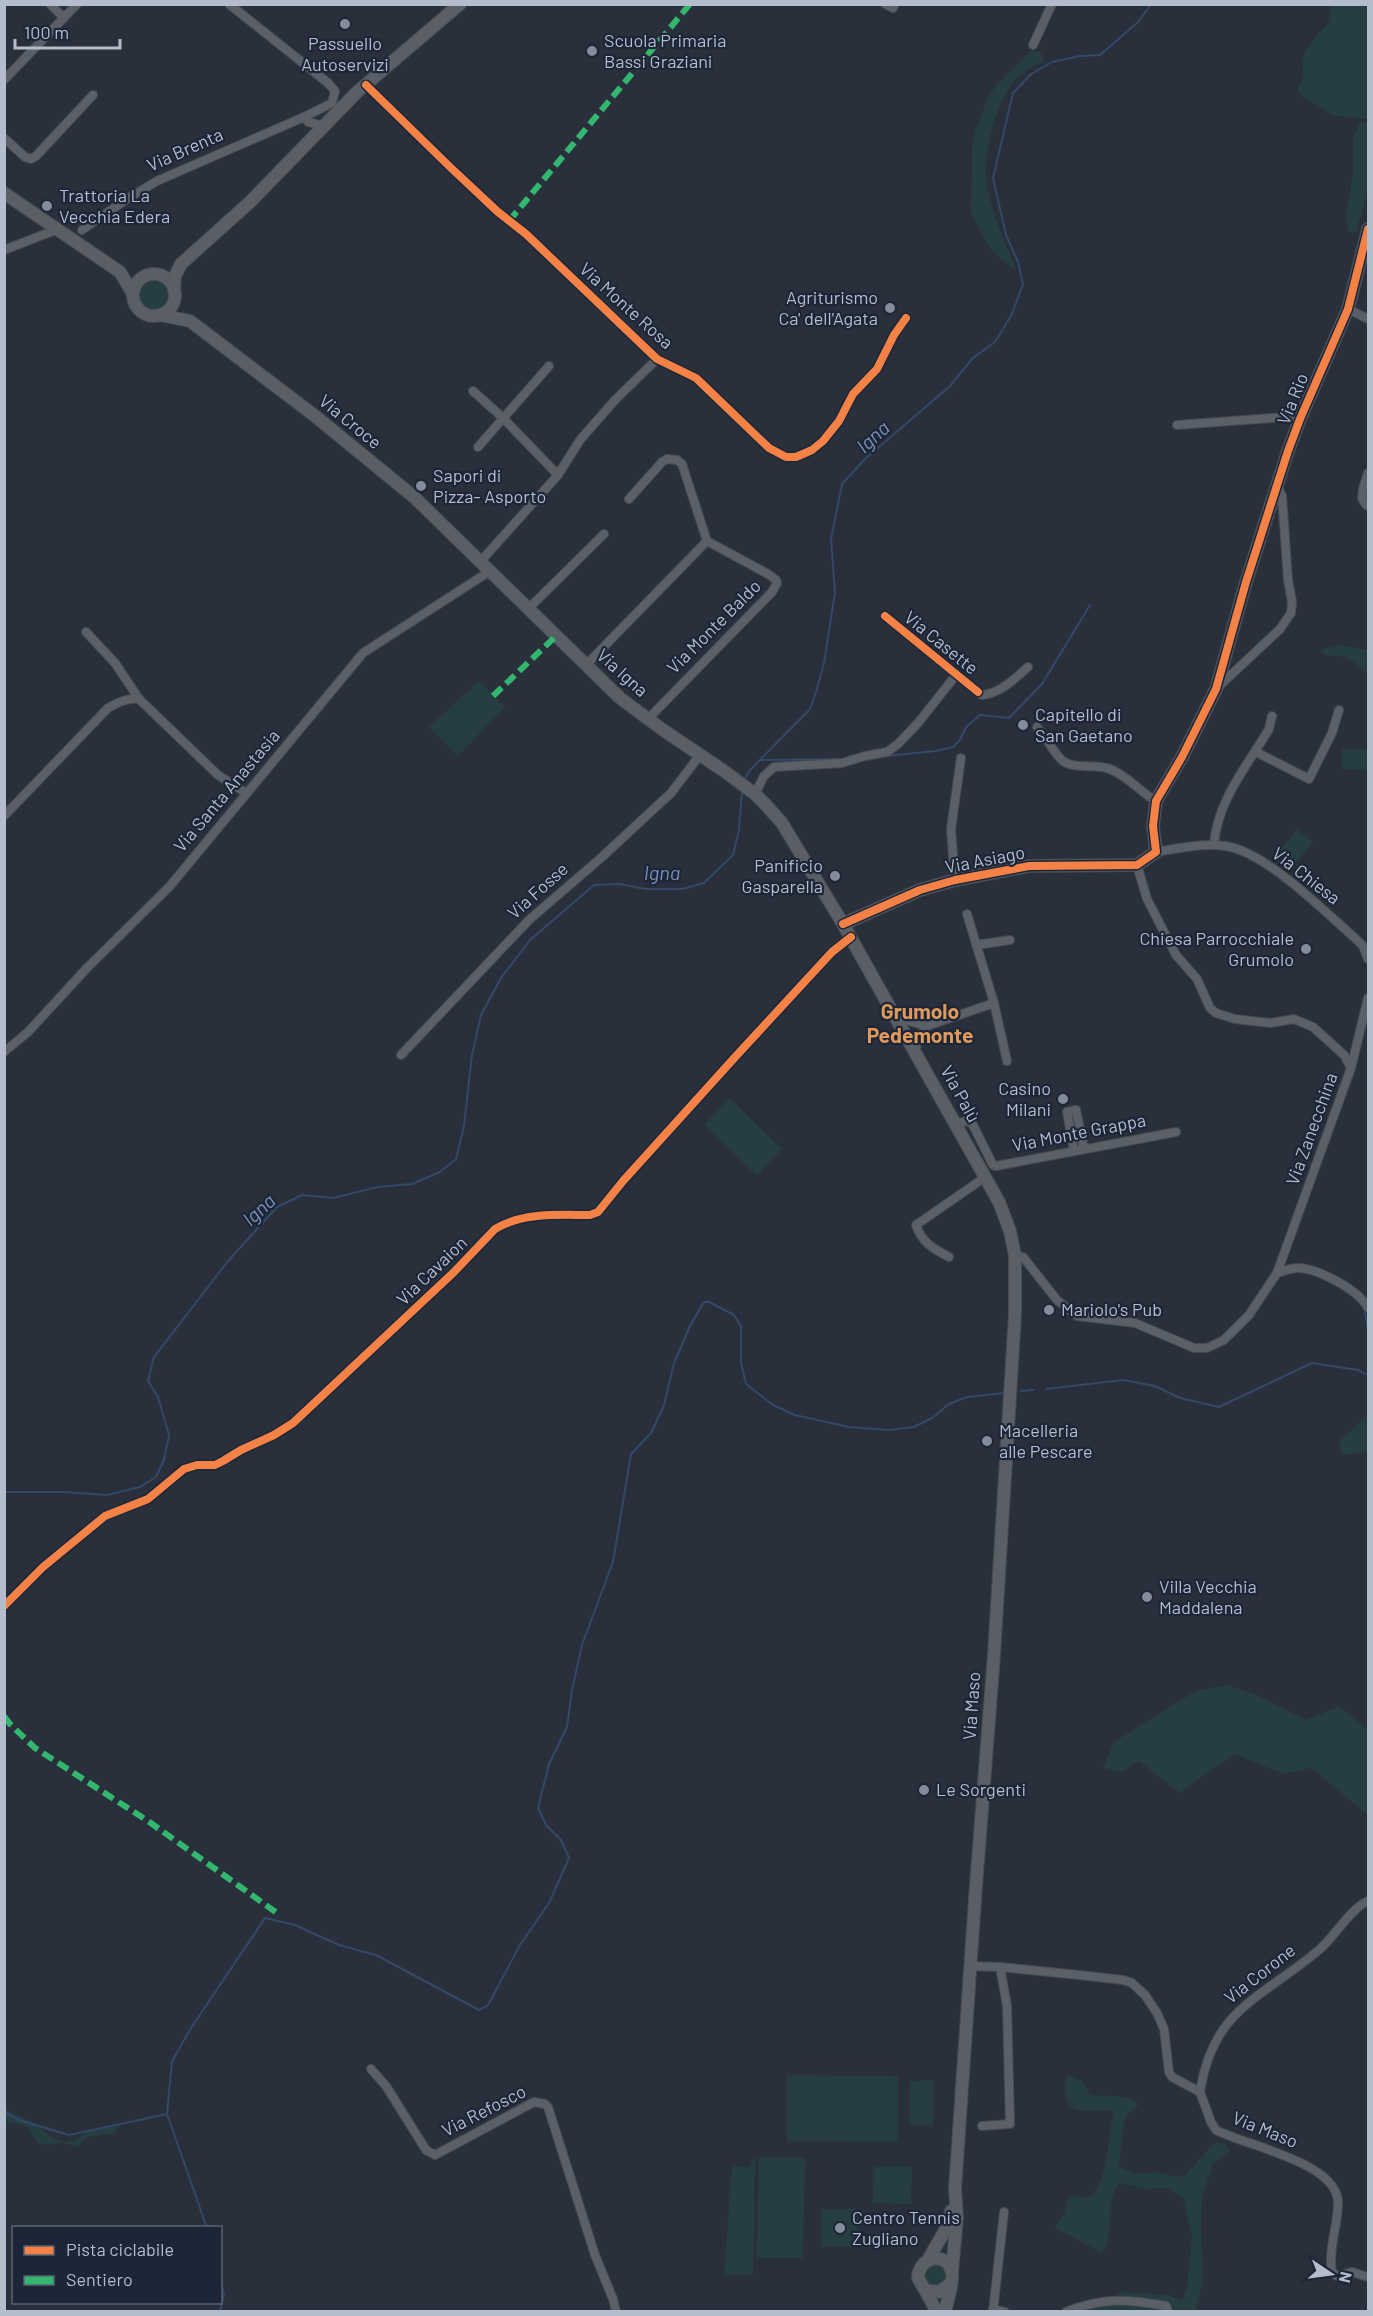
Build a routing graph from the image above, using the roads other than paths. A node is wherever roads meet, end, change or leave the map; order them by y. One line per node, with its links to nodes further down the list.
1 (50, 4): 8 (street)
2 (77, 4): 8 (street)
3 (229, 4): 13 (street, Via Brenta)
4 (460, 4): 11 (main road)
5 (885, 4): 6 (street)
6 (895, 4)
7 (1052, 4): 9 (street)
8 (64, 18): 10 (street)
9 (1033, 45)
10 (4, 80)
11 (366, 85): 14 (main road); 32 (street, Via Monte Rosa)
12 (93, 95): 15 (street)
13 (306, 120): 14 (street); 16 (street); 19 (street, Via Brenta)
14 (324, 126): 16 (main road)
15 (4, 138)
16 (310, 140): 22 (main road)
17 (4, 193): 18 (main road)
18 (57, 227): 21 (street); 23 (main road)
19 (82, 230)
20 (1368, 230): 27 (main road, Via Rio)
21 (4, 250)
22 (181, 264): 24 (main road); 25 (main road)
23 (120, 272): 24 (main road); 26 (main road)
24 (150, 275): 25 (main road, Via Croce); 26 (main road)
25 (174, 293): 28 (main road); 31 (main road, Via Croce)
26 (133, 294): 28 (main road, Via Croce)
27 (1348, 309): 30 (street); 36 (main road, Via Rio)
28 (160, 315): 31 (main road, Via Croce)
29 (906, 318): 32 (street, Via Monte Rosa)
30 (1368, 319)
31 (190, 321): 46 (main road, Via Croce)
32 (657, 359): 40 (street, Via Monte Rosa)
33 (549, 366): 35 (street)
34 (473, 391): 35 (street)
35 (503, 418): 38 (street); 40 (street)
36 (1300, 419): 37 (street, Via Rio); 41 (main road, Via Rio)
37 (1178, 425)
38 (478, 447)
39 (1368, 472): 43 (street)
40 (558, 475): 46 (street, Via Monte Rosa)
41 (1277, 485): 54 (main road, Via Rio); 54 (street)
42 (629, 499): 45 (street)
43 (1368, 506)
44 (604, 534): 48 (street)
45 (707, 541): 51 (street); 58 (street, Via Monte Baldo)
46 (480, 562): 47 (main road, Via Igna)
47 (490, 571): 48 (main road, Via Igna); 64 (street, Via Santa Anastasia)
48 (528, 609): 51 (main road, Via Igna)
49 (885, 616): 53 (street, Via Casette)
50 (86, 632): 55 (street)
51 (585, 665): 58 (main road, Via Igna)
52 (1028, 667): 53 (street, Via Casette)
53 (956, 675): 63 (street, Via Casette)
54 (1216, 689): 65 (main road)
55 (140, 699): 64 (street); 66 (street)
56 (1339, 710): 60 (street)
57 (1272, 716): 60 (street)
58 (648, 719): 61 (main road, Via Igna)
59 (1037, 727): 65 (street)
60 (1256, 752): 67 (street)
61 (700, 756): 63 (main road, Via Igna); 84 (street, Via Fosse)
62 (961, 758): 70 (street, Via Asiago)
63 (753, 792): 72 (main road, Via Palù)
64 (246, 793): 83 (street, Via Santa Anastasia)
65 (1156, 801): 68 (main road)
66 (4, 816)
67 (1214, 845): 68 (street, Via Chiesa); 76 (street, Via Chiesa)
68 (1156, 852): 69 (main road)
69 (1137, 865): 70 (main road, Via Asiago); 86 (street, Via Zanecchina)
70 (955, 880): 72 (main road, Via Asiago)
71 (967, 914): 75 (street)
72 (843, 924): 73 (main road, Via Palù)
73 (851, 937): 79 (main road, Via Palù); 97 (street, Via Cavaion)
74 (1010, 940): 75 (street)
75 (976, 945): 78 (street)
76 (1368, 954)
77 (1368, 998): 86 (street)
78 (994, 1003): 80 (street); 85 (street)
79 (897, 1018): 80 (street); 81 (main road, Via Palù)
80 (923, 1027): 81 (street); 82 (street)
81 (907, 1035): 82 (main road, Via Palù)
82 (915, 1050): 87 (main road, Via Palù)
83 (4, 1052)
84 (401, 1055)
85 (1007, 1061)
86 (1351, 1068): 94 (street, Via Zanecchina)
87 (958, 1128): 90 (street, Via Monte Grappa); 91 (main road, Via Palù)
88 (1176, 1132): 89 (street, Via Monte Grappa)
89 (1084, 1149): 90 (street, Via Monte Grappa); 90 (street)
90 (1074, 1151)
91 (984, 1178): 92 (main road, Via Palù); 93 (street)
92 (1015, 1256): 94 (street, Via Zanecchina); 96 (main road, Via Palù)
93 (950, 1257)
94 (1277, 1273): 95 (street)
95 (1368, 1308)
96 (1007, 1448): 99 (main road, Via Maso)
97 (4, 1606)
98 (1368, 1900): 102 (street, Via Corone)
99 (970, 1966): 100 (street); 104 (main road, Via Maso)
100 (1000, 1967): 102 (street); 103 (street)
101 (371, 2068): 111 (street, Via Refosco)
102 (1200, 2092): 108 (street, Via Maso)
103 (982, 2126)
104 (955, 2189): 106 (main road); 107 (main road)
105 (1004, 2212): 110 (street)
106 (928, 2259): 107 (main road); 109 (main road)
107 (951, 2277): 109 (main road); 113 (main road)
108 (1368, 2277)
109 (925, 2290): 112 (main road)
110 (993, 2310): 114 (street)
111 (616, 2312)
112 (937, 2312)
113 (945, 2312)
114 (1005, 2312)
115 (1066, 2312): 116 (street)
116 (1168, 2312)

